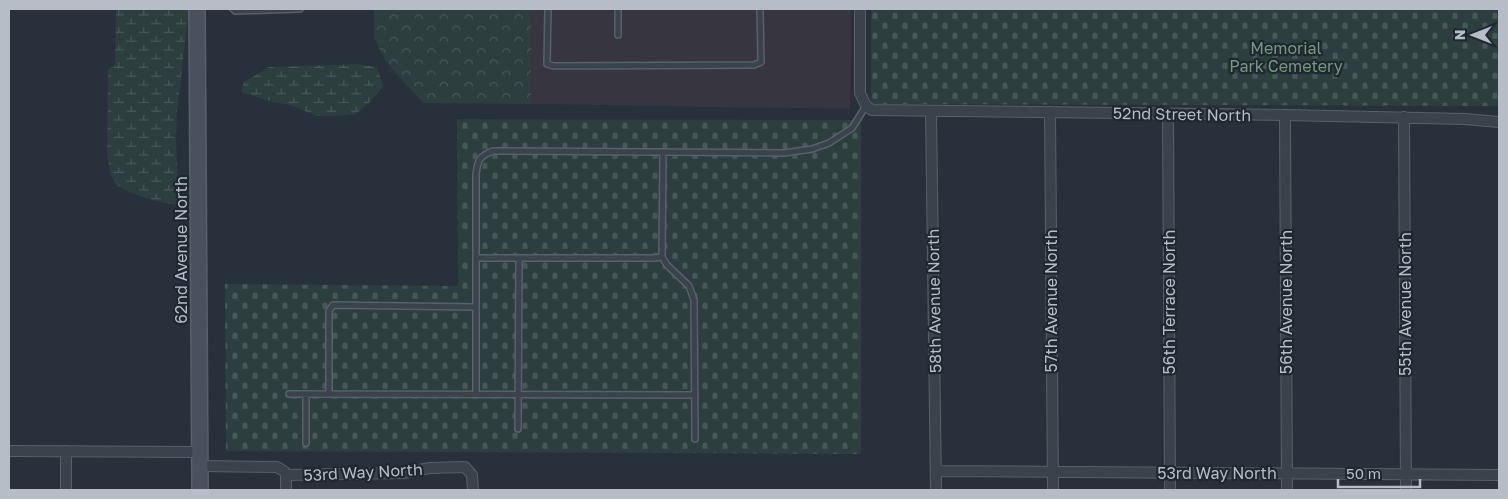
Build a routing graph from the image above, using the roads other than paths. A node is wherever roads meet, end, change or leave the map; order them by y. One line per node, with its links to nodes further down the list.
1 (197, 9): 32 (street, 62nd Avenue North)
2 (233, 9): 3 (lane)
3 (300, 9)
4 (548, 9): 6 (lane)
5 (618, 9): 8 (lane)
6 (760, 9)
7 (860, 9): 9 (street)
8 (618, 35)
9 (866, 106): 10 (street, 52nd Street North); 16 (lane)
10 (931, 111): 11 (street, 52nd Street North); 33 (street, 58th Avenue North)
11 (1050, 112): 12 (street, 52nd Street North); 34 (street, 57th Avenue North)
12 (1168, 114): 13 (street, 52nd Street North); 35 (street, 56th Terrace North)
13 (1285, 115): 14 (street, 52nd Street North); 36 (street, 56th Avenue North)
14 (1404, 117): 15 (street, 52nd Street North); 37 (street, 55th Avenue North)
15 (1499, 122)
16 (663, 152): 17 (lane); 18 (lane)
17 (662, 257): 19 (lane); 26 (lane)
18 (476, 258): 19 (lane); 20 (lane)
19 (519, 258): 25 (lane)
20 (476, 307): 23 (lane); 24 (lane)
21 (289, 394): 22 (lane)
22 (306, 394): 23 (lane); 29 (lane)
23 (329, 394): 24 (lane)
24 (476, 394): 25 (lane)
25 (518, 395): 26 (lane); 27 (lane)
26 (695, 395): 28 (lane)
27 (518, 429)
28 (695, 439)
29 (306, 443)
30 (9, 451): 31 (street, 53rd Way North)
31 (66, 451): 32 (street, 53rd Way North); 40 (street)
32 (200, 459): 38 (street, 53rd Way North); 41 (street, 62nd Avenue North)
33 (936, 471): 34 (street, 53rd Way North); 44 (street, 58th Avenue North)
34 (1052, 471): 35 (street, 53rd Way North); 45 (street, 57th Avenue North)
35 (1170, 473): 36 (street, 53rd Way North); 46 (street, 56th Terrace North)
36 (1286, 473): 37 (street, 53rd Way North); 47 (street, 56th Avenue North)
37 (1406, 474): 39 (street, 53rd Way North); 48 (street, 55th Avenue North)
38 (286, 475): 42 (street); 43 (street, 53rd Way North)
39 (1499, 475)
40 (66, 490)
41 (200, 490)
42 (286, 490)
43 (473, 490)
44 (936, 490)
45 (1052, 490)
46 (1170, 490)
47 (1287, 490)
48 (1406, 490)

